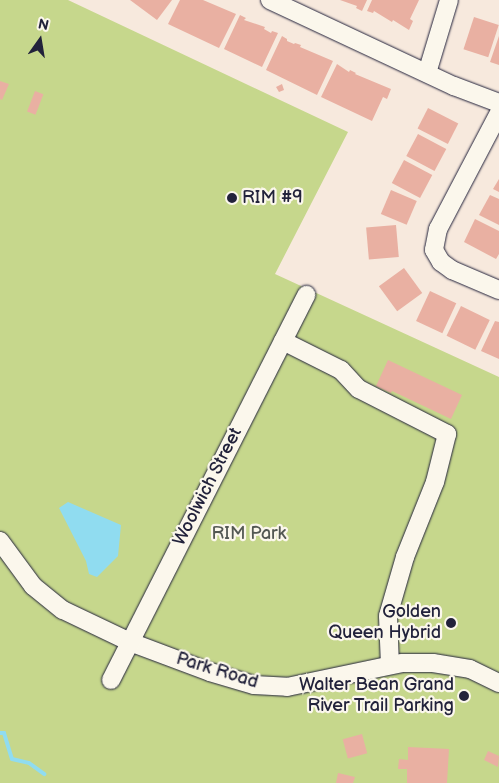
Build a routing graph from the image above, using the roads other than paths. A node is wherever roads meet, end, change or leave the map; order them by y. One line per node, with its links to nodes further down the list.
1 (270, 0): 3 (street)
2 (450, 0): 3 (street)
3 (427, 73): 4 (street)
4 (499, 103)
5 (499, 113): 6 (street)
6 (499, 290)
7 (306, 295): 8 (street, Woolwich Street)
8 (283, 341): 10 (street, Woolwich Street); 11 (street)
9 (0, 541): 10 (street, Park Road)
10 (130, 642): 11 (street, Park Road); 12 (street, Woolwich Street)
11 (390, 665): 13 (street, Park Road)
12 (111, 680)
13 (499, 683)

